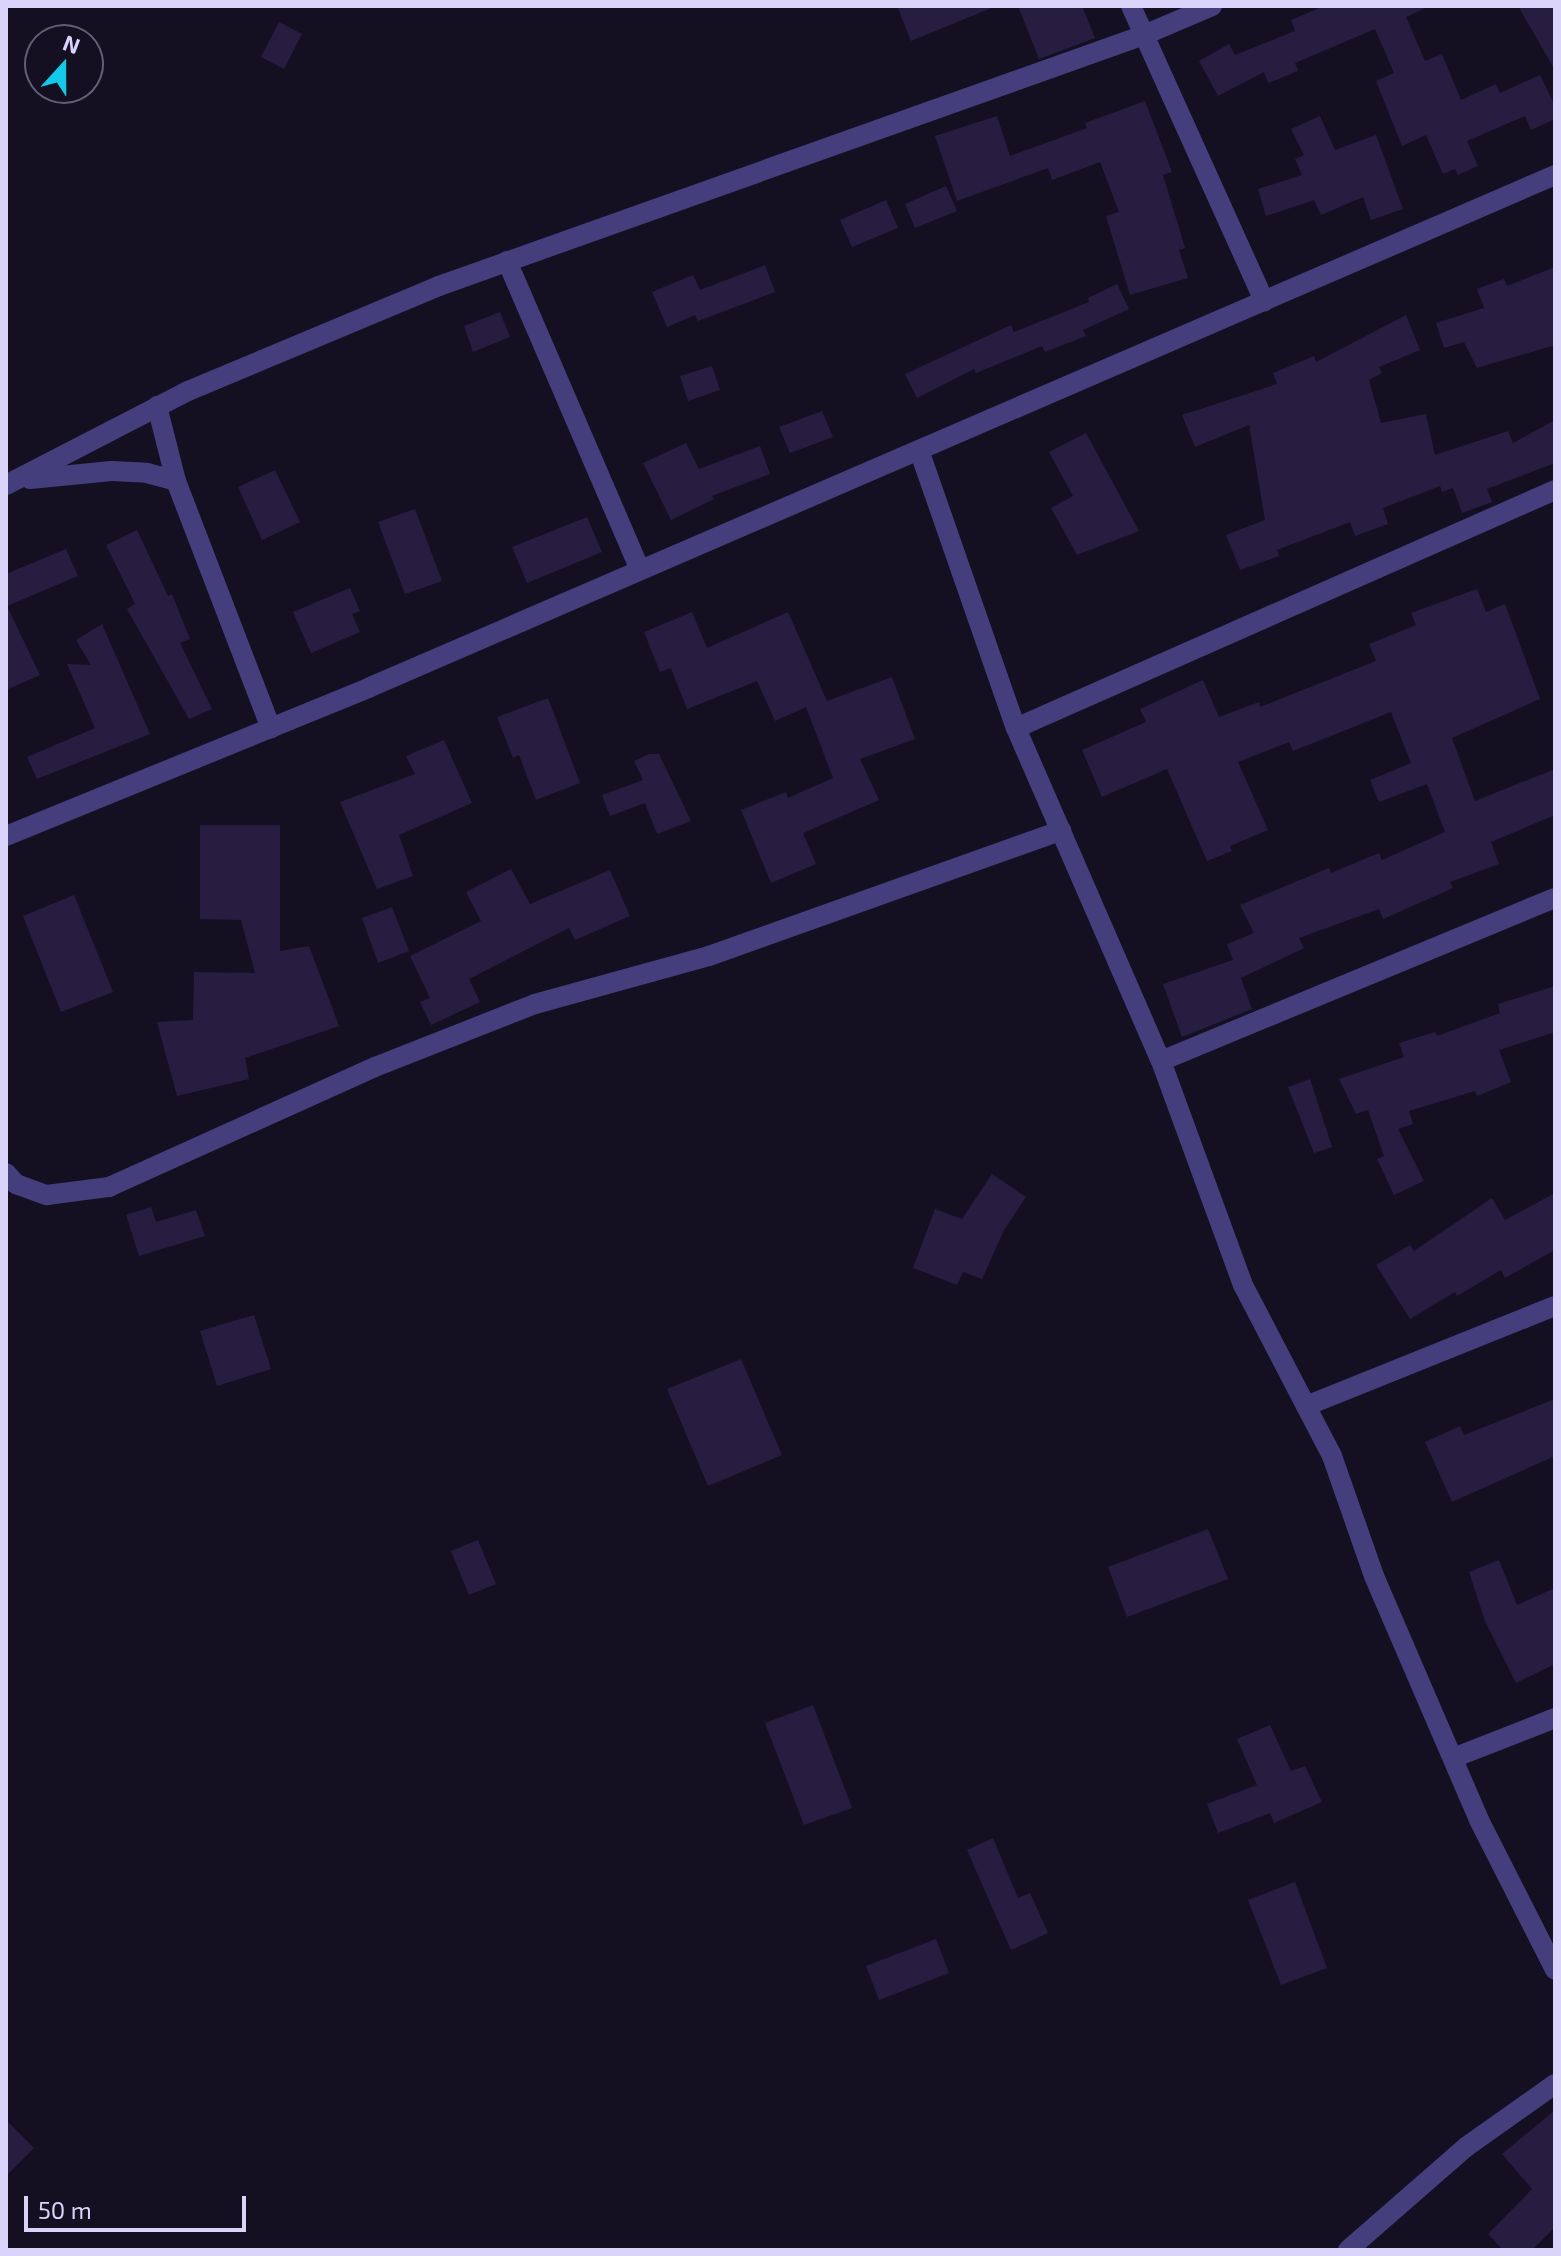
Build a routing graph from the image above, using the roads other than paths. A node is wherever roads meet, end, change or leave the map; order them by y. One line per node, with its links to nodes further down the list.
1 (1131, 6): 3 (street)
2 (1212, 6): 3 (street)
3 (1144, 35): 5 (street); 6 (street)
4 (1555, 175): 6 (street)
5 (507, 261): 7 (street); 12 (street)
6 (1264, 301): 8 (street)
7 (157, 406): 9 (street); 10 (street)
8 (919, 450): 12 (street); 14 (street)
9 (176, 481): 10 (street); 13 (street)
10 (6, 485)
11 (1555, 490): 14 (street)
12 (640, 570): 13 (street)
13 (271, 728): 16 (street)
14 (1016, 728): 15 (street)
15 (1061, 831): 18 (street); 19 (street)
16 (6, 836)
17 (1555, 898): 18 (street)
18 (1161, 1061): 21 (street)
19 (6, 1173)
20 (1555, 1306): 21 (street)
21 (1306, 1406): 23 (street)
22 (1555, 1718): 23 (street)
23 (1453, 1758): 24 (street)
24 (1555, 1970)
25 (1555, 2084): 26 (street)
26 (1348, 2250)

